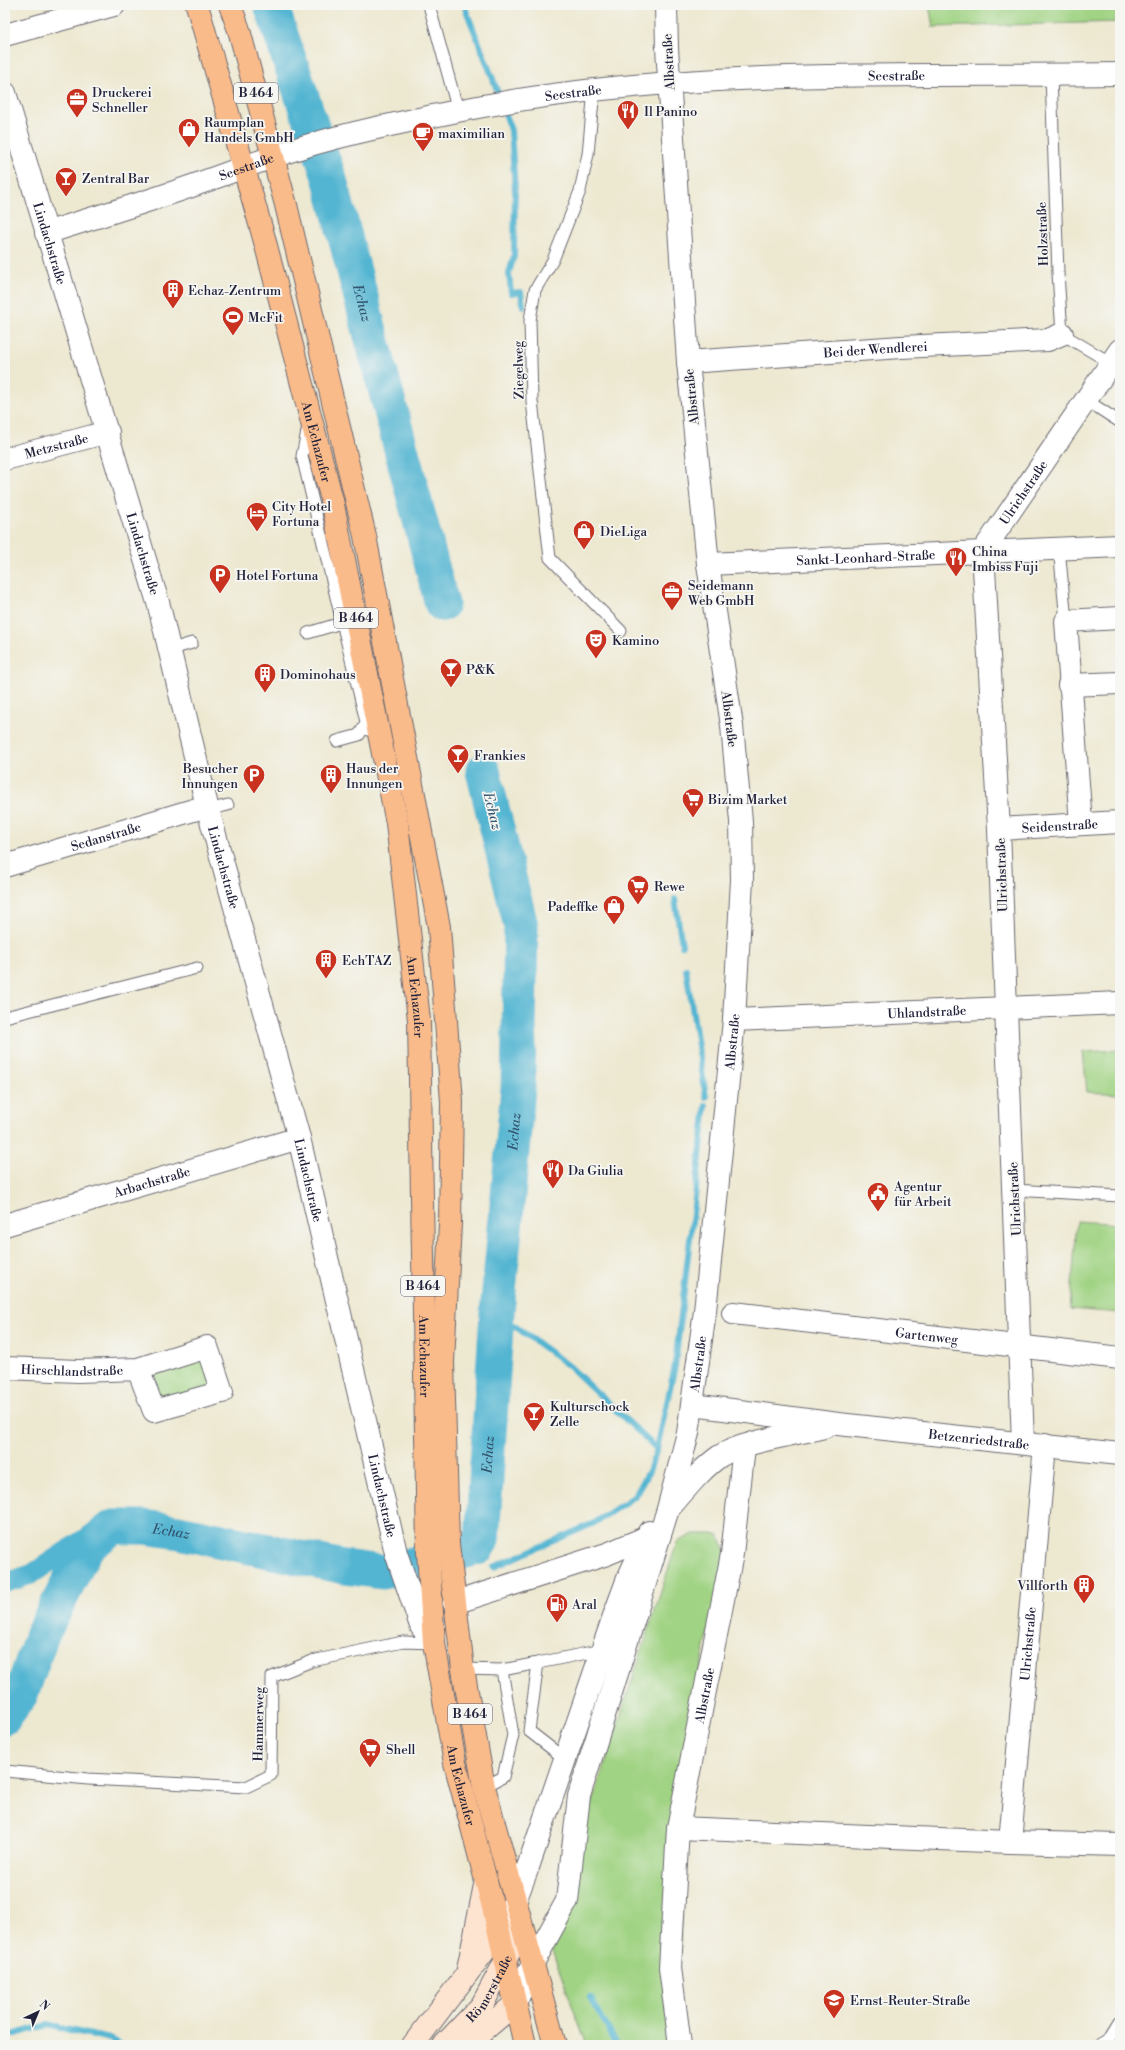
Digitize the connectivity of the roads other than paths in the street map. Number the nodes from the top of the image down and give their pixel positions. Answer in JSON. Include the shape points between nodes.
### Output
{"nodes":[{"id":1,"x":114,"y":5,"type":"edge"},
{"id":2,"x":197,"y":5,"type":"edge"},
{"id":3,"x":230,"y":5,"type":"edge"},
{"id":4,"x":429,"y":5,"type":"edge"},
{"id":5,"x":666,"y":5,"type":"edge"},
{"id":6,"x":5,"y":35,"type":"edge"},
{"id":7,"x":1120,"y":74,"type":"edge"},
{"id":8,"x":1051,"y":75,"type":"junction"},
{"id":9,"x":669,"y":82,"type":"junction"},
{"id":10,"x":594,"y":90,"type":"junction"},
{"id":11,"x":5,"y":93,"type":"edge"},
{"id":12,"x":458,"y":111,"type":"junction"},
{"id":13,"x":273,"y":157,"type":"junction"},
{"id":14,"x":244,"y":167,"type":"junction"},
{"id":15,"x":46,"y":233,"type":"junction"},
{"id":16,"x":1062,"y":334,"type":"junction"},
{"id":17,"x":1116,"y":357,"type":"edge"},
{"id":18,"x":688,"y":362,"type":"junction"},
{"id":19,"x":1086,"y":400,"type":"junction"},
{"id":20,"x":310,"y":413,"type":"junction"},
{"id":21,"x":1120,"y":422,"type":"edge"},
{"id":22,"x":108,"y":432,"type":"junction"},
{"id":23,"x":5,"y":459,"type":"edge"},
{"id":24,"x":1120,"y":546,"type":"edge"},
{"id":25,"x":1059,"y":548,"type":"junction"},
{"id":26,"x":983,"y":551,"type":"junction"},
{"id":27,"x":708,"y":564,"type":"junction"},
{"id":28,"x":1120,"y":618,"type":"edge"},
{"id":29,"x":1066,"y":621,"type":"junction"},
{"id":30,"x":341,"y":623,"type":"junction"},
{"id":31,"x":621,"y":631,"type":"dead end"},
{"id":32,"x":308,"y":633,"type":"dead end"},
{"id":33,"x":192,"y":643,"type":"dead end"},
{"id":34,"x":170,"y":650,"type":"junction"},
{"id":35,"x":1120,"y":683,"type":"edge"},
{"id":36,"x":1069,"y":685,"type":"junction"},
{"id":37,"x":366,"y":723,"type":"junction"},
{"id":38,"x":337,"y":741,"type":"dead end"},
{"id":39,"x":214,"y":807,"type":"junction"},
{"id":40,"x":1120,"y":822,"type":"edge"},
{"id":41,"x":397,"y":823,"type":"junction"},
{"id":42,"x":1081,"y":824,"type":"junction"},
{"id":43,"x":999,"y":829,"type":"junction"},
{"id":44,"x":5,"y":866,"type":"edge"},
{"id":45,"x":197,"y":968,"type":"dead end"},
{"id":46,"x":1120,"y":1003,"type":"edge"},
{"id":47,"x":1005,"y":1009,"type":"junction"},
{"id":48,"x":5,"y":1017,"type":"edge"},
{"id":49,"x":734,"y":1020,"type":"junction"},
{"id":50,"x":299,"y":1138,"type":"junction"},
{"id":51,"x":1013,"y":1190,"type":"junction"},
{"id":52,"x":1120,"y":1196,"type":"edge"},
{"id":53,"x":5,"y":1225,"type":"edge"},
{"id":54,"x":732,"y":1313,"type":"dead end"},
{"id":55,"x":1020,"y":1347,"type":"junction"},
{"id":56,"x":1120,"y":1358,"type":"edge"},
{"id":57,"x":5,"y":1368,"type":"edge"},
{"id":58,"x":138,"y":1369,"type":"dead end"},
{"id":59,"x":693,"y":1405,"type":"junction"},
{"id":60,"x":838,"y":1424,"type":"junction"},
{"id":61,"x":688,"y":1433,"type":"junction"},
{"id":62,"x":1023,"y":1442,"type":"junction"},
{"id":63,"x":1045,"y":1445,"type":"junction"},
{"id":64,"x":744,"y":1447,"type":"junction"},
{"id":65,"x":1120,"y":1454,"type":"edge"},
{"id":66,"x":668,"y":1510,"type":"junction"},
{"id":67,"x":647,"y":1537,"type":"junction"},
{"id":68,"x":607,"y":1554,"type":"junction"},
{"id":69,"x":627,"y":1580,"type":"junction"},
{"id":70,"x":420,"y":1595,"type":"junction"},
{"id":71,"x":454,"y":1603,"type":"junction"},
{"id":72,"x":434,"y":1643,"type":"junction"},
{"id":73,"x":602,"y":1650,"type":"junction"},
{"id":74,"x":538,"y":1663,"type":"junction"},
{"id":75,"x":463,"y":1669,"type":"junction"},
{"id":76,"x":502,"y":1670,"type":"junction"},
{"id":77,"x":565,"y":1759,"type":"junction"},
{"id":78,"x":5,"y":1771,"type":"edge"},
{"id":79,"x":484,"y":1787,"type":"junction"},
{"id":80,"x":678,"y":1828,"type":"junction"},
{"id":81,"x":1010,"y":1842,"type":"junction"},
{"id":82,"x":1120,"y":1845,"type":"edge"},
{"id":83,"x":486,"y":1880,"type":"junction"},
{"id":84,"x":514,"y":1901,"type":"junction"},
{"id":85,"x":521,"y":1924,"type":"junction"},
{"id":86,"x":498,"y":1933,"type":"junction"},
{"id":87,"x":505,"y":1962,"type":"junction"},
{"id":88,"x":533,"y":1963,"type":"junction"},
{"id":89,"x":466,"y":1975,"type":"junction"},
{"id":90,"x":515,"y":2004,"type":"junction"},
{"id":91,"x":1120,"y":2021,"type":"edge"},
{"id":92,"x":413,"y":2045,"type":"edge"},
{"id":93,"x":444,"y":2045,"type":"edge"},
{"id":94,"x":466,"y":2045,"type":"edge"},
{"id":95,"x":525,"y":2045,"type":"edge"},
{"id":96,"x":555,"y":2045,"type":"edge"},
{"id":97,"x":680,"y":2045,"type":"edge"},
{"id":98,"x":1099,"y":2045,"type":"edge"}],
"edges":[{"from":1,"to":6,"type":"street"},
{"from":2,"to":14,"type":"main road","name":"Am Echazufer","number":"B 464"},
{"from":3,"to":13,"type":"main road","name":"Am Echazufer","number":"B 464"},
{"from":4,"to":12,"type":"lane"},
{"from":5,"to":9,"type":"street","name":"Albstraße"},
{"from":7,"to":8,"type":"street","name":"Seestraße"},
{"from":8,"to":9,"type":"street","name":"Seestraße","via":[[936,74]]},
{"from":8,"to":16,"type":"lane","name":"Holzstraße","via":[[1057,266]]},
{"from":9,"to":10,"type":"street","name":"Seestraße"},
{"from":9,"to":18,"type":"street","name":"Albstraße"},
{"from":10,"to":12,"type":"street","name":"Seestraße"},
{"from":10,"to":31,"type":"lane","name":"Ziegelweg","via":[[588,154],[580,191],[553,260],[536,290],[530,320],[532,401],[550,558]]},
{"from":11,"to":15,"type":"street","name":"Lindachstraße"},
{"from":12,"to":13,"type":"street","name":"Seestraße","via":[[339,137]]},
{"from":13,"to":14,"type":"street","name":"Seestraße"},
{"from":13,"to":71,"type":"main road","name":"Am Echazufer","number":"B 464","via":[[365,536],[439,927],[452,1102],[450,1224],[443,1362],[448,1544]]},
{"from":14,"to":15,"type":"street","name":"Seestraße","via":[[206,182]]},
{"from":14,"to":20,"type":"main road","name":"Am Echazufer","number":"B 464"},
{"from":15,"to":22,"type":"street","name":"Lindachstraße"},
{"from":16,"to":17,"type":"lane"},
{"from":16,"to":18,"type":"street","name":"Bei der Wendlerei","via":[[1048,340]]},
{"from":17,"to":19,"type":"street","name":"Ulrichstraße"},
{"from":18,"to":27,"type":"street","name":"Albstraße"},
{"from":19,"to":21,"type":"lane"},
{"from":19,"to":26,"type":"street","name":"Ulrichstraße"},
{"from":20,"to":30,"type":"lane","via":[[302,456]]},
{"from":20,"to":41,"type":"main road","name":"Am Echazufer","number":"B 464","via":[[332,500]]},
{"from":22,"to":23,"type":"street","name":"Metzstraße"},
{"from":22,"to":34,"type":"street","name":"Lindachstraße"},
{"from":24,"to":25,"type":"street","name":"Sankt-Leonhard-Straße"},
{"from":25,"to":26,"type":"street","name":"Sankt-Leonhard-Straße"},
{"from":25,"to":29,"type":"lane"},
{"from":26,"to":27,"type":"street","name":"Sankt-Leonhard-Straße"},
{"from":26,"to":43,"type":"street","name":"Ulrichstraße"},
{"from":27,"to":49,"type":"street","name":"Albstraße","via":[[732,726],[741,821],[742,880]]},
{"from":28,"to":29,"type":"street"},
{"from":29,"to":36,"type":"street"},
{"from":30,"to":32,"type":"lane"},
{"from":30,"to":37,"type":"lane"},
{"from":33,"to":34,"type":"lane"},
{"from":34,"to":39,"type":"street","name":"Lindachstraße"},
{"from":35,"to":36,"type":"street"},
{"from":36,"to":42,"type":"street"},
{"from":37,"to":38,"type":"lane","via":[[359,735]]},
{"from":37,"to":41,"type":"lane"},
{"from":39,"to":44,"type":"street","name":"Sedanstraße"},
{"from":39,"to":50,"type":"street","name":"Lindachstraße"},
{"from":40,"to":42,"type":"street","name":"Seidenstraße"},
{"from":41,"to":70,"type":"main road","name":"Am Echazufer","number":"B 464","via":[[419,1020],[428,1552]]},
{"from":42,"to":43,"type":"street","name":"Seidenstraße"},
{"from":43,"to":47,"type":"street","name":"Ulrichstraße"},
{"from":45,"to":48,"type":"lane"},
{"from":46,"to":47,"type":"street","name":"Uhlandstraße"},
{"from":47,"to":49,"type":"street","name":"Uhlandstraße"},
{"from":47,"to":51,"type":"street","name":"Ulrichstraße"},
{"from":49,"to":59,"type":"street","name":"Albstraße"},
{"from":50,"to":53,"type":"street","name":"Arbachstraße"},
{"from":50,"to":70,"type":"street","name":"Lindachstraße","via":[[396,1553]]},
{"from":51,"to":52,"type":"lane"},
{"from":51,"to":55,"type":"street","name":"Ulrichstraße"},
{"from":54,"to":55,"type":"street","name":"Gartenweg"},
{"from":55,"to":56,"type":"street","name":"Gartenweg"},
{"from":55,"to":62,"type":"street","name":"Ulrichstraße"},
{"from":57,"to":58,"type":"street","name":"Hirschlandstraße","via":[[78,1371]]},
{"from":59,"to":60,"type":"street","name":"Betzenriedstraße"},
{"from":59,"to":61,"type":"street","name":"Albstraße"},
{"from":60,"to":62,"type":"street","name":"Betzenriedstraße"},
{"from":60,"to":64,"type":"street","name":"Betzenriedstraße"},
{"from":61,"to":66,"type":"street","name":"Albstraße"},
{"from":61,"to":67,"type":"street","name":"Albstraße"},
{"from":62,"to":63,"type":"street","name":"Betzenriedstraße"},
{"from":63,"to":65,"type":"street","name":"Betzenriedstraße"},
{"from":63,"to":81,"type":"street","name":"Ulrichstraße"},
{"from":64,"to":66,"type":"street","name":"Albstraße","via":[[720,1456]]},
{"from":64,"to":80,"type":"street","name":"Albstraße","via":[[732,1554]]},
{"from":66,"to":88,"type":"street","name":"Albstraße","via":[[580,1796],[567,1901]]},
{"from":67,"to":68,"type":"street"},
{"from":67,"to":69,"type":"street","name":"Albstraße"},
{"from":68,"to":69,"type":"street"},
{"from":68,"to":71,"type":"street"},
{"from":69,"to":73,"type":"street","name":"Albstraße"},
{"from":70,"to":72,"type":"main road","name":"Am Echazufer","number":"B 464"},
{"from":71,"to":75,"type":"main road","name":"Am Echazufer","number":"B 464"},
{"from":72,"to":78,"type":"lane","name":"Hammerweg","via":[[403,1642],[312,1661],[272,1677],[271,1775],[246,1787],[88,1779]]},
{"from":72,"to":83,"type":"main road","name":"Am Echazufer","number":"B 464","via":[[455,1763]]},
{"from":73,"to":74,"type":"lane"},
{"from":73,"to":77,"type":"street","name":"Albstraße"},
{"from":74,"to":76,"type":"lane"},
{"from":74,"to":77,"type":"lane","via":[[529,1731]]},
{"from":75,"to":76,"type":"lane"},
{"from":75,"to":79,"type":"main road","name":"Am Echazufer","number":"B 464"},
{"from":76,"to":79,"type":"lane","via":[[513,1735],[503,1777]]},
{"from":77,"to":84,"type":"street","name":"Albstraße"},
{"from":79,"to":84,"type":"main road","name":"Am Echazufer","number":"B 464"},
{"from":80,"to":81,"type":"street"},
{"from":80,"to":97,"type":"street","name":"Albstraße","via":[[670,1968]]},
{"from":81,"to":82,"type":"street"},
{"from":83,"to":86,"type":"main road","name":"Am Echazufer","number":"B 464"},
{"from":83,"to":89,"type":"main road"},
{"from":84,"to":85,"type":"main road","name":"Am Echazufer","number":"B 464"},
{"from":84,"to":86,"type":"street","name":"Albstraße"},
{"from":85,"to":87,"type":"main road","name":"Römerstraße"},
{"from":85,"to":88,"type":"main road","name":"Am Echazufer","number":"B 464"},
{"from":86,"to":87,"type":"main road","name":"Am Echazufer","number":"B 464"},
{"from":86,"to":89,"type":"main road"},
{"from":87,"to":90,"type":"main road","name":"Am Echazufer","number":"B 464"},
{"from":87,"to":93,"type":"main road","name":"Römerstraße","via":[[482,2005]]},
{"from":88,"to":90,"type":"street","name":"Albstraße"},
{"from":88,"to":96,"type":"main road","number":"B 464"},
{"from":89,"to":92,"type":"main road"},
{"from":90,"to":94,"type":"main road","name":"Römerstraße"},
{"from":90,"to":95,"type":"main road","number":"B 464"},
{"from":91,"to":98,"type":"lane","via":[[1109,2039]]}]}
